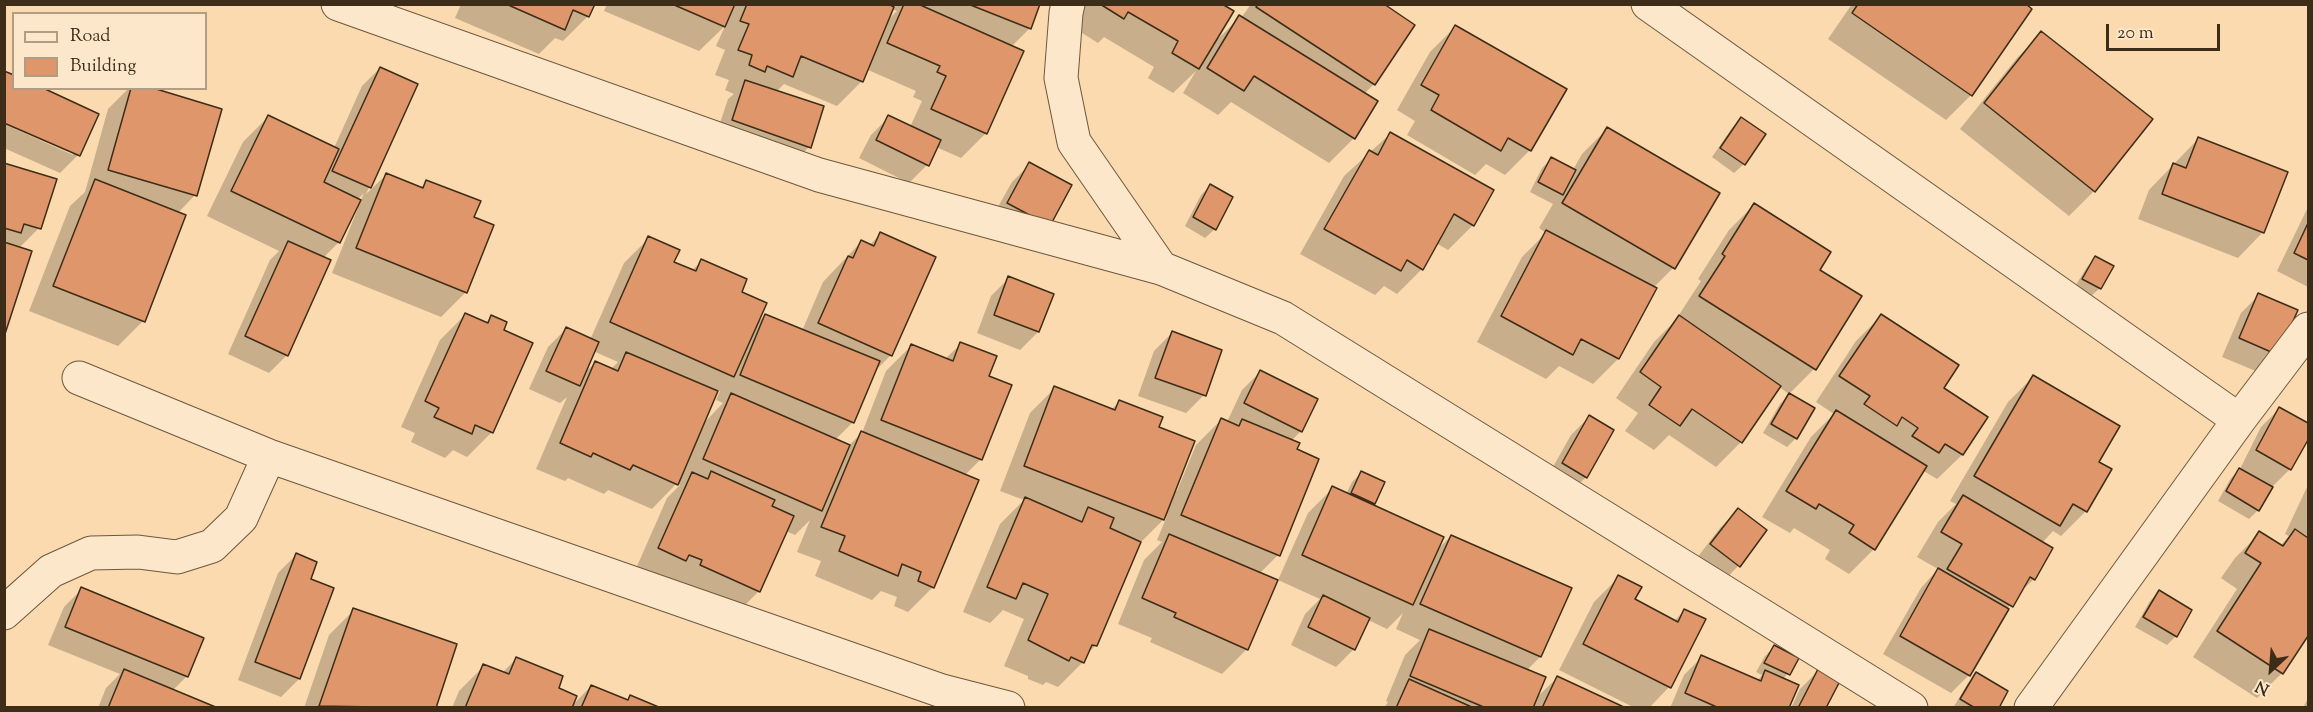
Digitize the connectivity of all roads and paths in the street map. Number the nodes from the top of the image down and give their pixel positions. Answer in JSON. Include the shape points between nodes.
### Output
{"nodes":[{"id":1,"x":338,"y":4,"type":"edge"},
{"id":2,"x":1068,"y":4,"type":"edge"},
{"id":3,"x":1648,"y":4,"type":"edge"},
{"id":4,"x":1161,"y":268,"type":"junction"},
{"id":5,"x":2308,"y":330,"type":"edge"},
{"id":6,"x":79,"y":378,"type":"dead end"},
{"id":7,"x":2239,"y":420,"type":"junction"},
{"id":8,"x":269,"y":456,"type":"junction"},
{"id":9,"x":4,"y":613,"type":"edge"},
{"id":10,"x":938,"y":699,"type":"edge"},
{"id":11,"x":1008,"y":708,"type":"edge"},
{"id":12,"x":1911,"y":708,"type":"edge"},
{"id":13,"x":2031,"y":708,"type":"edge"}],
"edges":[{"from":1,"to":4,"type":"street","via":[[819,175]]},
{"from":2,"to":4,"type":"street","via":[[1061,78],[1074,142]]},
{"from":3,"to":7,"type":"street"},
{"from":4,"to":12,"type":"street","via":[[1283,318]]},
{"from":5,"to":7,"type":"street"},
{"from":6,"to":8,"type":"street"},
{"from":7,"to":13,"type":"street"},
{"from":8,"to":9,"type":"street","via":[[241,518],[212,546],[177,557],[138,552],[91,553],[51,571]]},
{"from":8,"to":10,"type":"street"},
{"from":10,"to":11,"type":"street"}]}
